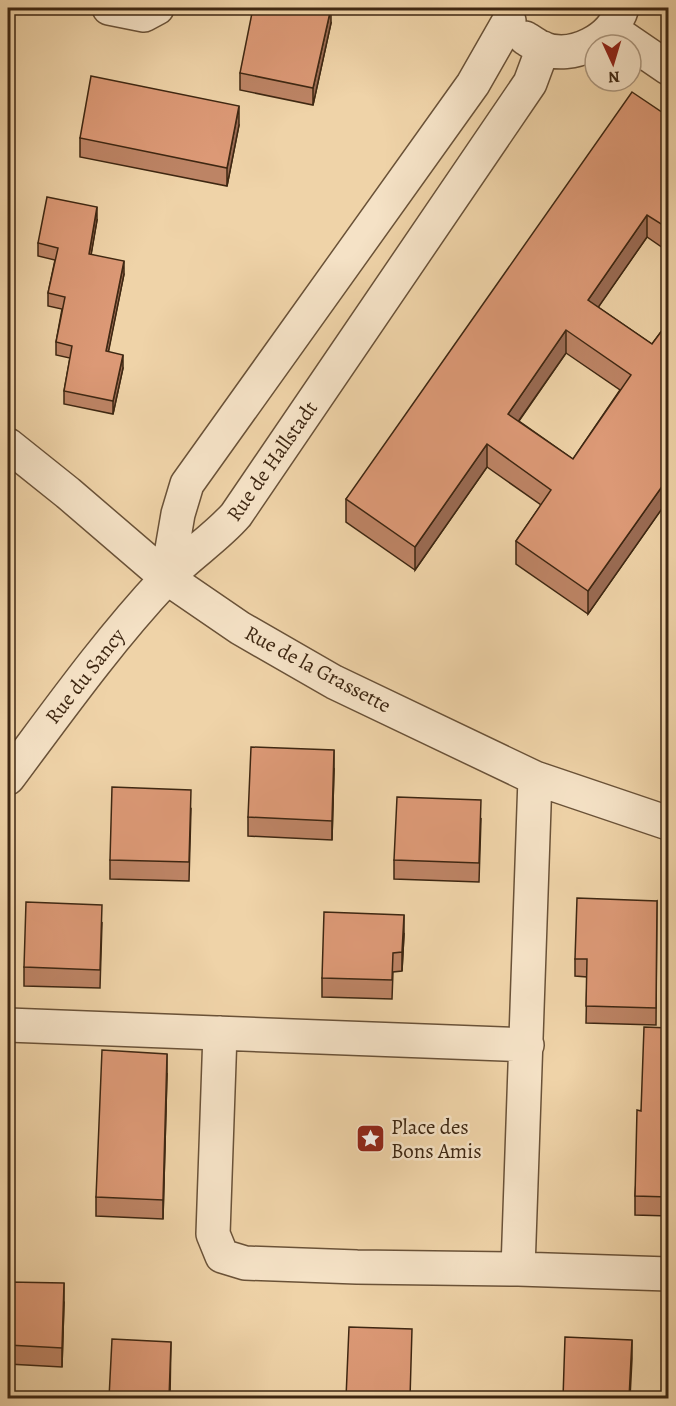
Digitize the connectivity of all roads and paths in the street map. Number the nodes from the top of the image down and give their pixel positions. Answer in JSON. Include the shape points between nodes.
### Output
{"nodes":[{"id":1,"x":109,"y":8,"type":"edge"},
{"id":2,"x":157,"y":8,"type":"edge"},
{"id":3,"x":506,"y":14,"type":"edge"},
{"id":4,"x":617,"y":18,"type":"edge"},
{"id":5,"x":543,"y":48,"type":"junction"},
{"id":6,"x":669,"y":68,"type":"edge"},
{"id":7,"x":8,"y":445,"type":"edge"},
{"id":8,"x":167,"y":578,"type":"junction"},
{"id":9,"x":8,"y":778,"type":"edge"},
{"id":10,"x":535,"y":778,"type":"junction"},
{"id":11,"x":669,"y":823,"type":"edge"},
{"id":12,"x":8,"y":1025,"type":"edge"},
{"id":13,"x":220,"y":1033,"type":"junction"},
{"id":14,"x":527,"y":1045,"type":"junction"},
{"id":15,"x":518,"y":1269,"type":"junction"},
{"id":16,"x":669,"y":1274,"type":"edge"}],
"edges":[{"from":1,"to":2,"type":"street","via":[[144,15]]},
{"from":3,"to":5,"type":"street","via":[[524,38]]},
{"from":3,"to":8,"type":"street","via":[[473,84],[187,484]]},
{"from":4,"to":5,"type":"street","via":[[597,41],[580,49]]},
{"from":4,"to":6,"type":"street"},
{"from":5,"to":8,"type":"street","name":"Rue de Hallstadt","via":[[530,83],[236,515]]},
{"from":7,"to":8,"type":"street","name":"Rue de la Grassette"},
{"from":8,"to":9,"type":"street","name":"Rue du Sancy","via":[[115,636]]},
{"from":8,"to":10,"type":"street","name":"Rue de la Grassette","via":[[240,628],[334,682]]},
{"from":10,"to":11,"type":"street","name":"Rue de la Grassette"},
{"from":10,"to":14,"type":"street"},
{"from":12,"to":13,"type":"street"},
{"from":13,"to":14,"type":"street"},
{"from":13,"to":15,"type":"street","via":[[213,1234],[222,1256],[245,1263]]},
{"from":14,"to":15,"type":"street"},
{"from":15,"to":16,"type":"street"}]}
